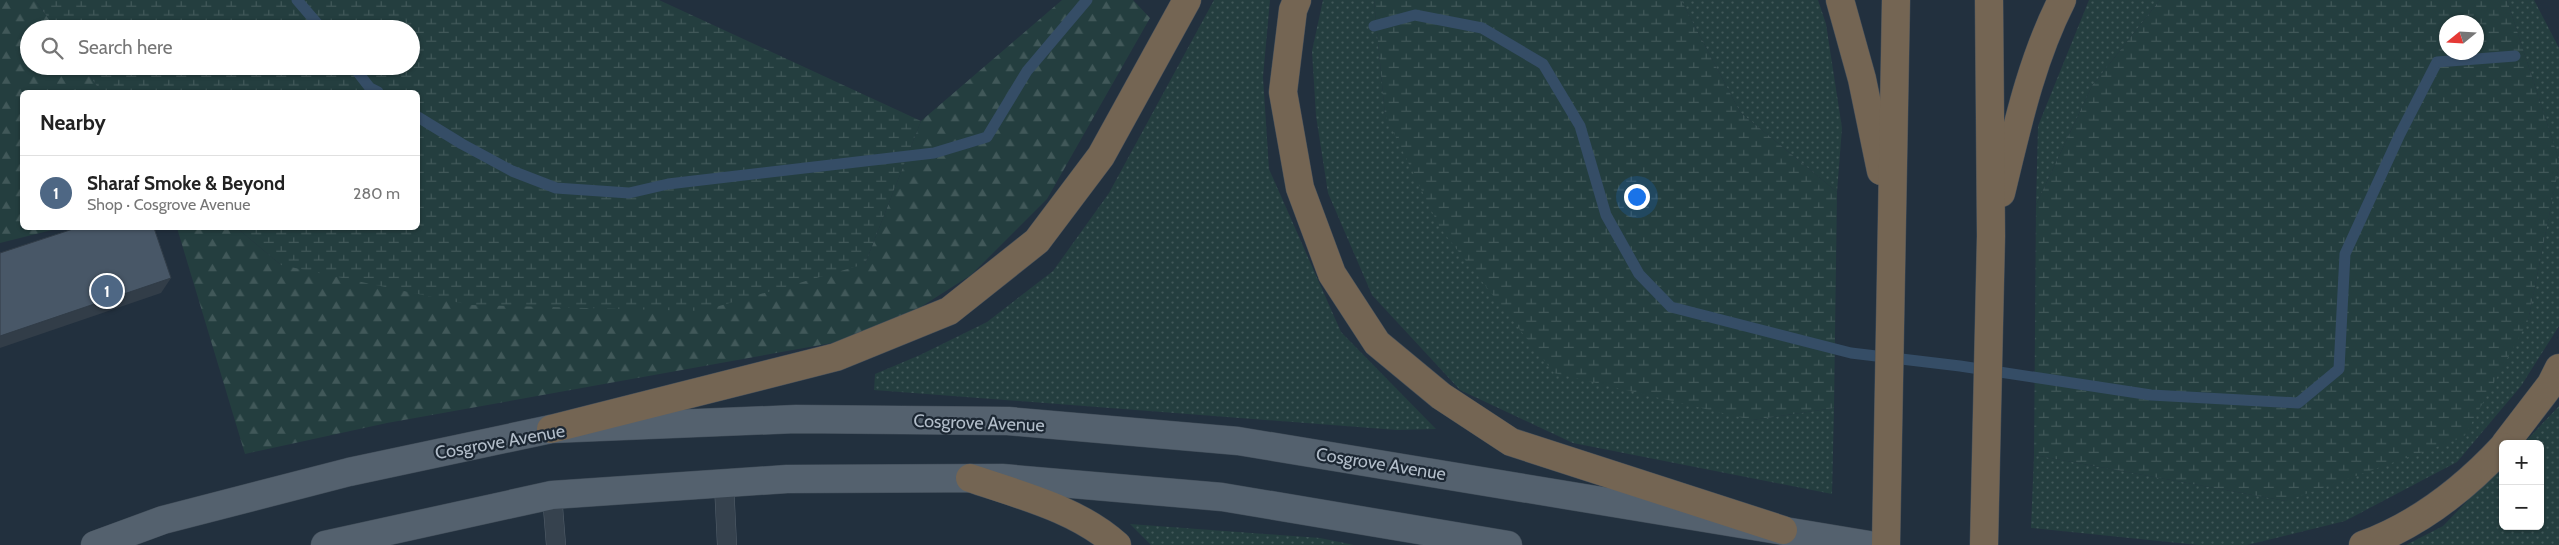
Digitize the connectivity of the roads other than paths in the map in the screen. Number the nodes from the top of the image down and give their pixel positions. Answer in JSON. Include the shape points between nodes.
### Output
{"nodes":[{"id":1,"x":1187,"y":0,"type":"edge"},
{"id":2,"x":1297,"y":0,"type":"edge"},
{"id":3,"x":1840,"y":0,"type":"edge"},
{"id":4,"x":1896,"y":0,"type":"edge"},
{"id":5,"x":1989,"y":0,"type":"edge"},
{"id":6,"x":2062,"y":0,"type":"edge"},
{"id":7,"x":1892,"y":219,"type":"junction"},
{"id":8,"x":1991,"y":236,"type":"junction"},
{"id":9,"x":2559,"y":368,"type":"edge"},
{"id":10,"x":551,"y":429,"type":"junction"},
{"id":11,"x":2508,"y":440,"type":"edge"},
{"id":12,"x":2499,"y":450,"type":"edge"},
{"id":13,"x":970,"y":478,"type":"junction"},
{"id":14,"x":724,"y":484,"type":"junction"},
{"id":15,"x":552,"y":495,"type":"junction"},
{"id":16,"x":1783,"y":530,"type":"junction"},
{"id":17,"x":94,"y":545,"type":"edge"},
{"id":18,"x":326,"y":545,"type":"edge"},
{"id":19,"x":556,"y":545,"type":"edge"},
{"id":20,"x":727,"y":545,"type":"edge"},
{"id":21,"x":1117,"y":545,"type":"edge"},
{"id":22,"x":1508,"y":545,"type":"edge"},
{"id":23,"x":1869,"y":545,"type":"edge"},
{"id":24,"x":1886,"y":545,"type":"edge"},
{"id":25,"x":1984,"y":545,"type":"edge"},
{"id":26,"x":2363,"y":545,"type":"edge"}],
"edges":[{"from":1,"to":10,"type":"highway","via":[[1101,156],[1037,241],[949,311],[836,358]]},
{"from":2,"to":16,"type":"highway","via":[[1282,92],[1300,188],[1332,274],[1377,343],[1441,396],[1511,442]]},
{"from":3,"to":7,"type":"highway","via":[[1862,79]]},
{"from":4,"to":7,"type":"highway"},
{"from":5,"to":8,"type":"highway"},
{"from":6,"to":8,"type":"highway","via":[[2035,62],[2022,104]]},
{"from":7,"to":24,"type":"highway"},
{"from":8,"to":25,"type":"highway"},
{"from":9,"to":11,"type":"highway","via":[[2551,384]]},
{"from":10,"to":16,"type":"main road","name":"Cosgrove Avenue","via":[[796,419],[1018,422],[1238,441]]},
{"from":10,"to":17,"type":"main road","name":"Cosgrove Avenue","via":[[349,472],[163,520]]},
{"from":12,"to":26,"type":"highway","via":[[2452,495],[2416,521]]},
{"from":13,"to":14,"type":"main road","via":[[787,479]]},
{"from":13,"to":21,"type":"highway","via":[[1057,508]]},
{"from":13,"to":22,"type":"main road","via":[[1222,497]]},
{"from":14,"to":15,"type":"main road"},
{"from":14,"to":20,"type":"lane"},
{"from":15,"to":18,"type":"main road"},
{"from":15,"to":19,"type":"lane"},
{"from":16,"to":23,"type":"main road","name":"Cosgrove Avenue"}]}
